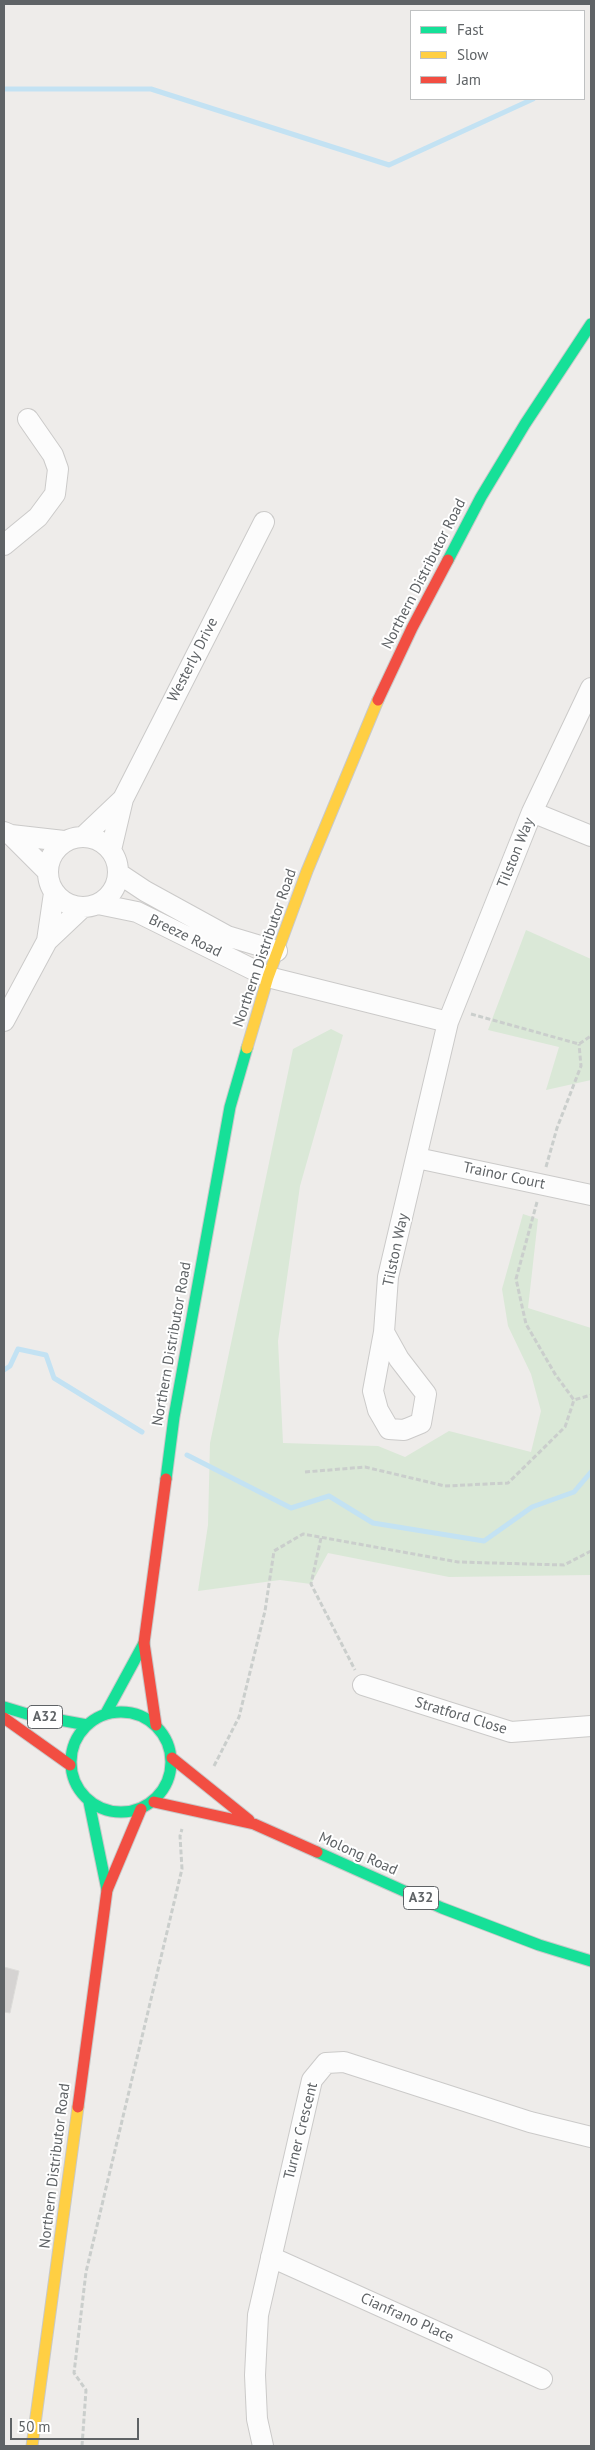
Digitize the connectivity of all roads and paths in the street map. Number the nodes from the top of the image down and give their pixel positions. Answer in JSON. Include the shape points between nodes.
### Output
{"nodes":[{"id":1,"x":591,"y":324,"type":"edge"},
{"id":2,"x":28,"y":419,"type":"dead end"},
{"id":3,"x":264,"y":522,"type":"dead end"},
{"id":4,"x":4,"y":545,"type":"edge"},
{"id":5,"x":591,"y":688,"type":"edge"},
{"id":6,"x":123,"y":798,"type":"junction"},
{"id":7,"x":532,"y":812,"type":"junction"},
{"id":8,"x":7,"y":834,"type":"edge"},
{"id":9,"x":84,"y":836,"type":"junction"},
{"id":10,"x":591,"y":836,"type":"edge"},
{"id":11,"x":64,"y":841,"type":"junction"},
{"id":12,"x":111,"y":850,"type":"junction"},
{"id":13,"x":47,"y":871,"type":"junction"},
{"id":14,"x":118,"y":873,"type":"junction"},
{"id":15,"x":54,"y":893,"type":"junction"},
{"id":16,"x":90,"y":905,"type":"junction"},
{"id":17,"x":46,"y":941,"type":"junction"},
{"id":18,"x":277,"y":951,"type":"junction"},
{"id":19,"x":268,"y":977,"type":"junction"},
{"id":20,"x":451,"y":1016,"type":"junction"},
{"id":21,"x":4,"y":1021,"type":"edge"},
{"id":22,"x":591,"y":1036,"type":"edge"},
{"id":23,"x":579,"y":1044,"type":"junction"},
{"id":24,"x":416,"y":1158,"type":"junction"},
{"id":25,"x":542,"y":1184,"type":"junction"},
{"id":26,"x":591,"y":1195,"type":"edge"},
{"id":27,"x":384,"y":1332,"type":"dead end"},
{"id":28,"x":591,"y":1395,"type":"edge"},
{"id":29,"x":574,"y":1400,"type":"junction"},
{"id":30,"x":305,"y":1472,"type":"dead end"},
{"id":31,"x":321,"y":1538,"type":"junction"},
{"id":32,"x":591,"y":1551,"type":"edge"},
{"id":33,"x":144,"y":1643,"type":"junction"},
{"id":34,"x":363,"y":1685,"type":"joint"},
{"id":35,"x":4,"y":1707,"type":"edge"},
{"id":36,"x":106,"y":1713,"type":"junction"},
{"id":37,"x":4,"y":1718,"type":"edge"},
{"id":38,"x":87,"y":1725,"type":"junction"},
{"id":39,"x":156,"y":1725,"type":"junction"},
{"id":40,"x":591,"y":1726,"type":"edge"},
{"id":41,"x":172,"y":1758,"type":"junction"},
{"id":42,"x":70,"y":1765,"type":"junction"},
{"id":43,"x":204,"y":1784,"type":"junction"},
{"id":44,"x":89,"y":1802,"type":"junction"},
{"id":45,"x":154,"y":1802,"type":"junction"},
{"id":46,"x":141,"y":1809,"type":"junction"},
{"id":47,"x":187,"y":1810,"type":"junction"},
{"id":48,"x":254,"y":1824,"type":"junction"},
{"id":49,"x":107,"y":1890,"type":"junction"},
{"id":50,"x":591,"y":1961,"type":"edge"},
{"id":51,"x":591,"y":2137,"type":"edge"},
{"id":52,"x":271,"y":2257,"type":"junction"},
{"id":53,"x":542,"y":2379,"type":"dead end"},
{"id":54,"x":32,"y":2446,"type":"edge"},
{"id":55,"x":82,"y":2446,"type":"edge"},
{"id":56,"x":263,"y":2446,"type":"edge"}],
"edges":[{"from":1,"to":18,"type":"main road","name":"Northern Distributor Road","via":[[481,497],[412,628],[354,753]]},
{"from":2,"to":4,"type":"street","via":[[53,455],[58,469],[55,494],[38,517]]},
{"from":3,"to":6,"type":"street","name":"Westerly Drive"},
{"from":5,"to":7,"type":"street","name":"Tilston Way"},
{"from":6,"to":9,"type":"street","name":"Westerly Drive"},
{"from":6,"to":12,"type":"street","name":"Westerly Drive"},
{"from":7,"to":10,"type":"street"},
{"from":7,"to":20,"type":"street","name":"Tilston Way"},
{"from":8,"to":11,"type":"street"},
{"from":8,"to":13,"type":"street"},
{"from":9,"to":11,"type":"street"},
{"from":9,"to":12,"type":"street","via":[[99,840]]},
{"from":11,"to":13,"type":"street","via":[[52,854]]},
{"from":12,"to":14,"type":"street"},
{"from":13,"to":15,"type":"street"},
{"from":14,"to":16,"type":"street","via":[[112,891]]},
{"from":14,"to":18,"type":"street","name":"Breeze Road","via":[[227,936]]},
{"from":15,"to":16,"type":"street","via":[[62,901]]},
{"from":15,"to":17,"type":"street"},
{"from":16,"to":17,"type":"street"},
{"from":16,"to":19,"type":"street","name":"Breeze Road","via":[[137,912]]},
{"from":17,"to":21,"type":"street"},
{"from":18,"to":19,"type":"main road","name":"Northern Distributor Road"},
{"from":19,"to":20,"type":"street"},
{"from":19,"to":33,"type":"main road","name":"Northern Distributor Road","via":[[230,1107],[222,1149],[174,1417]]},
{"from":20,"to":23,"type":"path"},
{"from":20,"to":24,"type":"street","name":"Tilston Way"},
{"from":22,"to":23,"type":"path"},
{"from":23,"to":25,"type":"path","via":[[581,1066],[557,1128]]},
{"from":24,"to":25,"type":"street","name":"Trainor Court"},
{"from":24,"to":27,"type":"street","name":"Tilston Way","via":[[388,1277]]},
{"from":25,"to":26,"type":"street","name":"Trainor Court"},
{"from":25,"to":29,"type":"path","via":[[516,1280],[526,1324]]},
{"from":28,"to":29,"type":"path"},
{"from":29,"to":30,"type":"path","via":[[565,1427],[508,1483],[445,1486],[365,1467]]},
{"from":31,"to":32,"type":"path","via":[[458,1562],[564,1565]]},
{"from":31,"to":34,"type":"path","via":[[311,1584]]},
{"from":31,"to":43,"type":"path","via":[[304,1534],[274,1551],[265,1611],[239,1717]]},
{"from":33,"to":36,"type":"main road","name":"Northern Distributor Road"},
{"from":33,"to":39,"type":"main road","name":"Northern Distributor Road"},
{"from":34,"to":40,"type":"street","name":"Stratford Close","via":[[511,1732]]},
{"from":35,"to":38,"type":"main road","number":"A32"},
{"from":36,"to":38,"type":"main road","number":"A32"},
{"from":36,"to":39,"type":"main road","number":"A32","via":[[134,1712]]},
{"from":37,"to":42,"type":"main road","number":"A32"},
{"from":38,"to":42,"type":"main road","number":"A32","via":[[75,1742]]},
{"from":39,"to":41,"type":"main road","number":"A32","via":[[168,1742]]},
{"from":41,"to":43,"type":"main road","name":"Molong Road","number":"A32"},
{"from":41,"to":45,"type":"main road","via":[[169,1780]]},
{"from":42,"to":44,"type":"main road","via":[[77,1787]]},
{"from":43,"to":48,"type":"main road","name":"Molong Road","number":"A32"},
{"from":44,"to":46,"type":"main road","via":[[109,1812]]},
{"from":44,"to":49,"type":"main road","name":"Northern Distributor Road"},
{"from":45,"to":46,"type":"main road"},
{"from":45,"to":47,"type":"main road","name":"Molong Road","number":"A32"},
{"from":46,"to":49,"type":"main road","name":"Northern Distributor Road"},
{"from":47,"to":48,"type":"main road","name":"Molong Road","number":"A32"},
{"from":47,"to":55,"type":"path","via":[[180,1836],[182,1868],[86,2272],[74,2373],[86,2390]]},
{"from":48,"to":50,"type":"main road","name":"Molong Road","number":"A32","via":[[442,1908],[539,1946]]},
{"from":49,"to":54,"type":"main road","name":"Northern Distributor Road"},
{"from":51,"to":52,"type":"street","name":"Turner Crescent","via":[[530,2122],[344,2062],[326,2063],[312,2080]]},
{"from":52,"to":53,"type":"street","name":"Cianfrano Place"},
{"from":52,"to":56,"type":"street","name":"Turner Crescent","via":[[258,2315],[257,2419]]}]}
